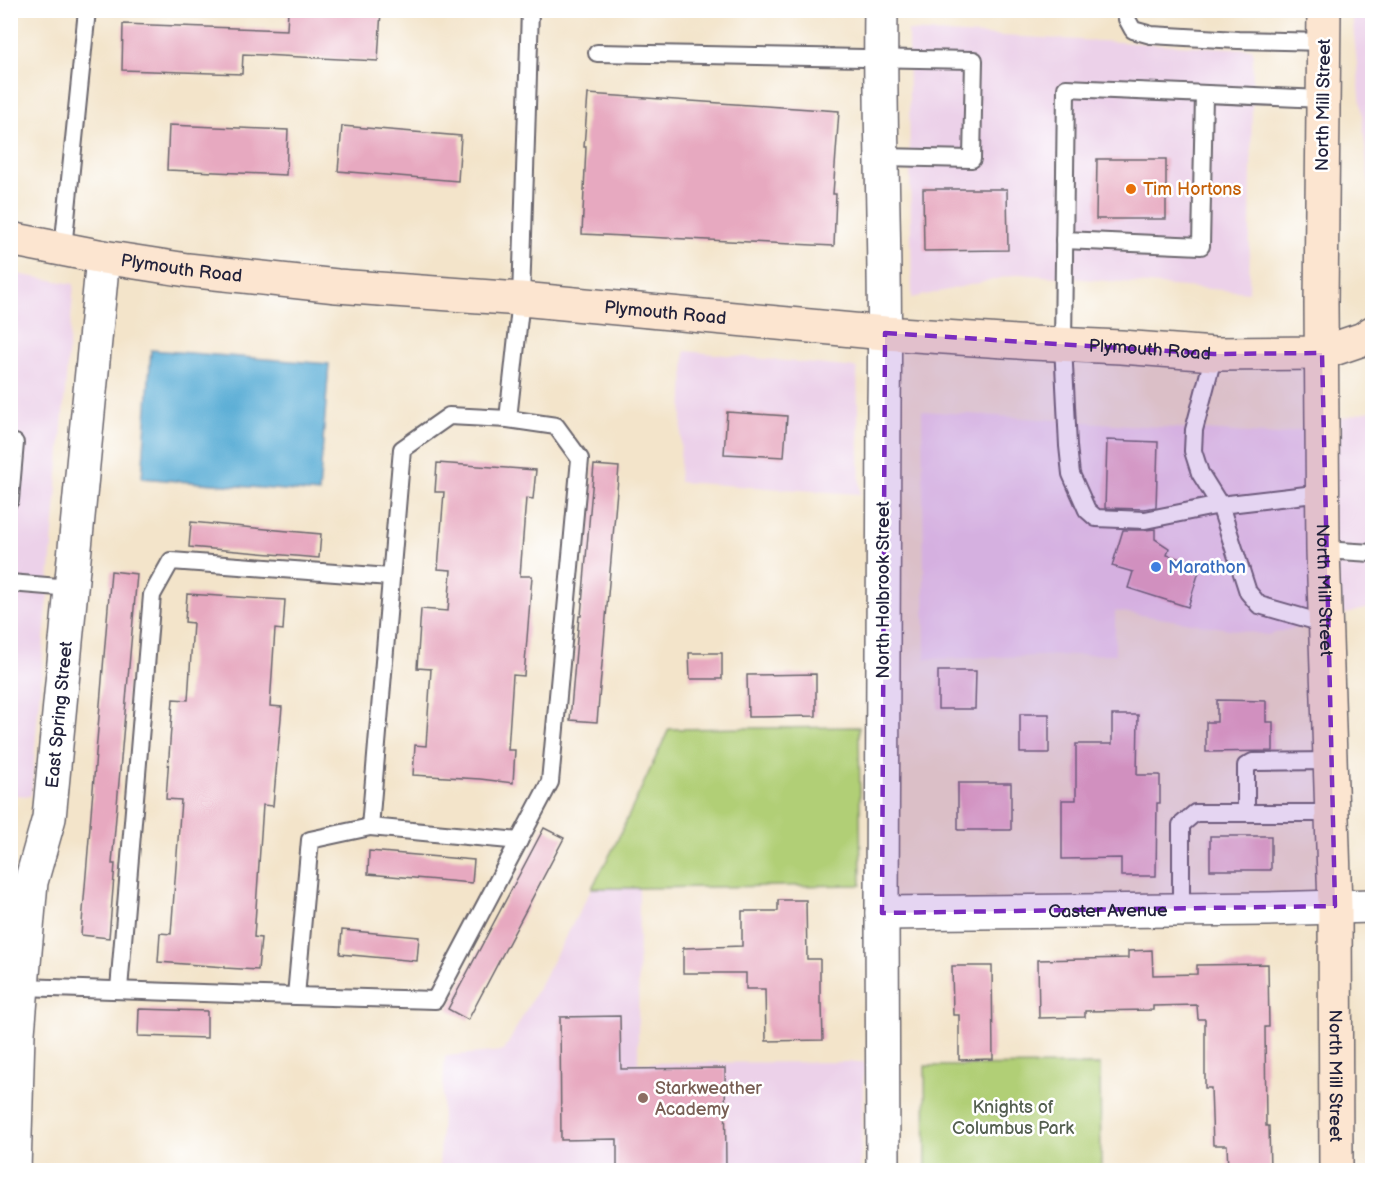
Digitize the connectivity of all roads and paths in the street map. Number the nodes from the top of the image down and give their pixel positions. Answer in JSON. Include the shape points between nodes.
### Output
{"nodes":[{"id":1,"x":87,"y":10,"type":"edge"},
{"id":2,"x":530,"y":10,"type":"edge"},
{"id":3,"x":881,"y":10,"type":"edge"},
{"id":4,"x":1126,"y":10,"type":"edge"},
{"id":5,"x":1324,"y":26,"type":"edge"},
{"id":6,"x":597,"y":53,"type":"dead end"},
{"id":7,"x":880,"y":58,"type":"junction"},
{"id":8,"x":1204,"y":94,"type":"junction"},
{"id":9,"x":1323,"y":99,"type":"junction"},
{"id":10,"x":882,"y":157,"type":"junction"},
{"id":11,"x":10,"y":239,"type":"edge"},
{"id":12,"x":1064,"y":240,"type":"junction"},
{"id":13,"x":63,"y":249,"type":"junction"},
{"id":14,"x":103,"y":257,"type":"junction"},
{"id":15,"x":521,"y":299,"type":"junction"},
{"id":16,"x":885,"y":333,"type":"junction"},
{"id":17,"x":1372,"y":333,"type":"edge"},
{"id":18,"x":1063,"y":345,"type":"junction"},
{"id":19,"x":1322,"y":353,"type":"junction"},
{"id":20,"x":1214,"y":354,"type":"junction"},
{"id":21,"x":508,"y":419,"type":"junction"},
{"id":22,"x":15,"y":443,"type":"dead end"},
{"id":23,"x":1323,"y":493,"type":"junction"},
{"id":24,"x":10,"y":500,"type":"edge"},
{"id":25,"x":1220,"y":505,"type":"junction"},
{"id":26,"x":1323,"y":550,"type":"junction"},
{"id":27,"x":1372,"y":553,"type":"edge"},
{"id":28,"x":390,"y":577,"type":"junction"},
{"id":29,"x":10,"y":584,"type":"edge"},
{"id":30,"x":71,"y":588,"type":"junction"},
{"id":31,"x":1326,"y":624,"type":"junction"},
{"id":32,"x":1330,"y":761,"type":"junction"},
{"id":33,"x":1246,"y":813,"type":"junction"},
{"id":34,"x":1332,"y":813,"type":"junction"},
{"id":35,"x":370,"y":827,"type":"junction"},
{"id":36,"x":519,"y":841,"type":"junction"},
{"id":37,"x":1335,"y":906,"type":"junction"},
{"id":38,"x":1372,"y":906,"type":"edge"},
{"id":39,"x":1181,"y":910,"type":"junction"},
{"id":40,"x":882,"y":912,"type":"junction"},
{"id":41,"x":22,"y":987,"type":"junction"},
{"id":42,"x":119,"y":989,"type":"junction"},
{"id":43,"x":296,"y":996,"type":"junction"},
{"id":44,"x":14,"y":1170,"type":"edge"},
{"id":45,"x":883,"y":1170,"type":"edge"},
{"id":46,"x":1336,"y":1170,"type":"edge"}],
"edges":[{"from":1,"to":13,"type":"lane"},
{"from":2,"to":15,"type":"lane"},
{"from":3,"to":7,"type":"street","name":"North Holbrook Street"},
{"from":4,"to":5,"type":"lane","via":[[1133,30],[1151,35],[1238,40]]},
{"from":5,"to":9,"type":"main road","name":"North Mill Street"},
{"from":6,"to":7,"type":"lane"},
{"from":7,"to":10,"type":"street","name":"North Holbrook Street"},
{"from":7,"to":10,"type":"lane","via":[[974,60],[972,159]]},
{"from":8,"to":9,"type":"lane"},
{"from":8,"to":12,"type":"lane","via":[[1201,246]]},
{"from":8,"to":12,"type":"lane","via":[[1066,88]]},
{"from":9,"to":19,"type":"main road","name":"North Mill Street"},
{"from":10,"to":16,"type":"street","name":"North Holbrook Street"},
{"from":11,"to":13,"type":"main road","name":"Plymouth Road"},
{"from":12,"to":18,"type":"lane"},
{"from":13,"to":14,"type":"main road","name":"Plymouth Road"},
{"from":14,"to":15,"type":"main road","name":"Plymouth Road","via":[[337,286]]},
{"from":14,"to":30,"type":"street","name":"East Spring Street"},
{"from":15,"to":16,"type":"main road","name":"Plymouth Road"},
{"from":15,"to":21,"type":"lane"},
{"from":16,"to":18,"type":"main road","name":"Plymouth Road"},
{"from":16,"to":40,"type":"street","name":"North Holbrook Street"},
{"from":17,"to":19,"type":"main road","name":"Plymouth Road"},
{"from":18,"to":20,"type":"main road","name":"Plymouth Road"},
{"from":18,"to":25,"type":"lane","via":[[1071,474],[1088,510],[1096,518],[1145,520]]},
{"from":19,"to":20,"type":"main road","name":"Plymouth Road"},
{"from":19,"to":23,"type":"main road","name":"North Mill Street"},
{"from":20,"to":25,"type":"lane","via":[[1194,430],[1193,452],[1200,473]]},
{"from":21,"to":28,"type":"lane","via":[[449,416],[402,448]]},
{"from":21,"to":36,"type":"lane","via":[[556,426],[580,459],[550,782]]},
{"from":22,"to":24,"type":"lane"},
{"from":23,"to":25,"type":"lane"},
{"from":23,"to":26,"type":"main road","name":"North Mill Street"},
{"from":25,"to":31,"type":"lane","via":[[1248,592],[1258,605]]},
{"from":26,"to":27,"type":"lane"},
{"from":26,"to":31,"type":"main road","name":"North Mill Street"},
{"from":28,"to":35,"type":"lane"},
{"from":28,"to":42,"type":"lane","via":[[171,561],[152,596]]},
{"from":29,"to":30,"type":"lane"},
{"from":30,"to":41,"type":"street","name":"East Spring Street","via":[[49,818],[30,882]]},
{"from":31,"to":32,"type":"main road","name":"North Mill Street"},
{"from":32,"to":33,"type":"lane","via":[[1253,762],[1246,766]]},
{"from":32,"to":34,"type":"main road","name":"North Mill Street"},
{"from":33,"to":34,"type":"lane"},
{"from":33,"to":39,"type":"lane","via":[[1195,813],[1181,825]]},
{"from":34,"to":37,"type":"main road","name":"North Mill Street"},
{"from":35,"to":36,"type":"lane"},
{"from":35,"to":43,"type":"lane","via":[[310,840]]},
{"from":36,"to":43,"type":"lane","via":[[435,1000]]},
{"from":37,"to":38,"type":"street","name":"Caster Avenue"},
{"from":37,"to":39,"type":"street","name":"Caster Avenue"},
{"from":37,"to":46,"type":"main road","name":"North Mill Street"},
{"from":39,"to":40,"type":"street","name":"Caster Avenue"},
{"from":40,"to":45,"type":"street","name":"North Holbrook Street"},
{"from":41,"to":42,"type":"lane"},
{"from":41,"to":44,"type":"street","name":"East Spring Street"},
{"from":42,"to":43,"type":"lane"}]}
